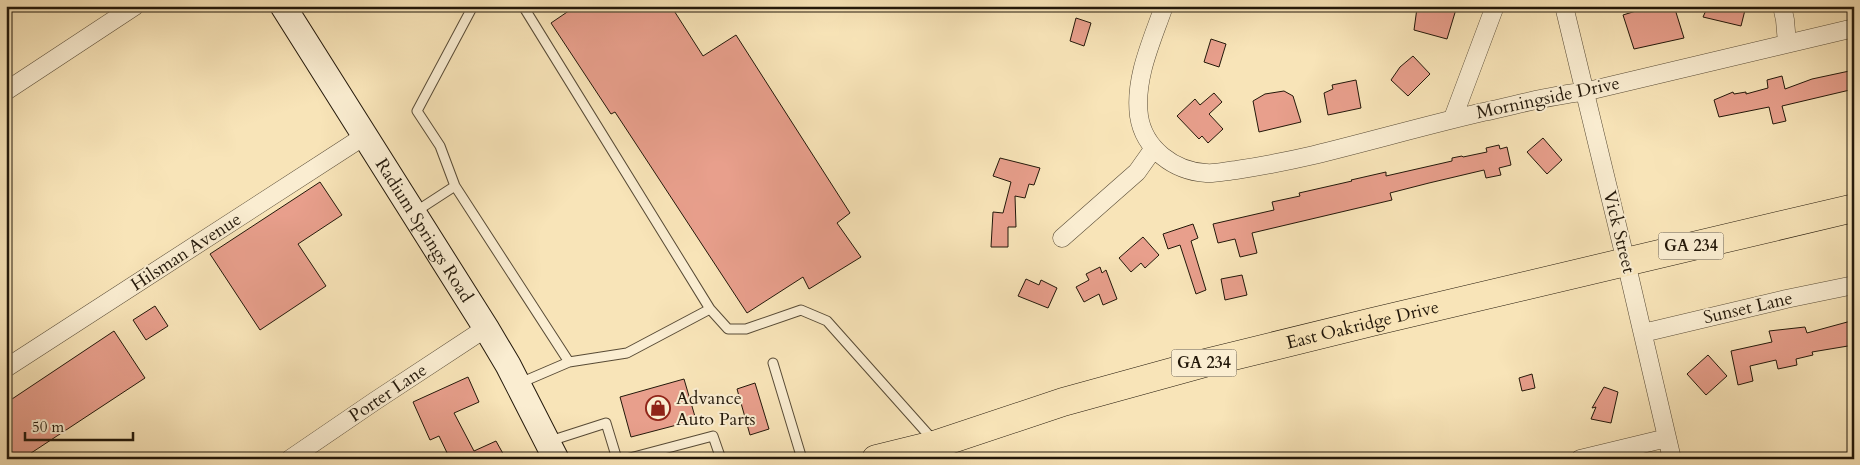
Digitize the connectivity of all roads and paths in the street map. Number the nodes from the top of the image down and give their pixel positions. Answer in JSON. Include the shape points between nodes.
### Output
{"nodes":[{"id":1,"x":135,"y":6,"type":"edge"},
{"id":2,"x":283,"y":6,"type":"edge"},
{"id":3,"x":473,"y":6,"type":"edge"},
{"id":4,"x":523,"y":6,"type":"edge"},
{"id":5,"x":1164,"y":6,"type":"edge"},
{"id":6,"x":1494,"y":6,"type":"edge"},
{"id":7,"x":1564,"y":6,"type":"edge"},
{"id":8,"x":1782,"y":6,"type":"edge"},
{"id":9,"x":1854,"y":28,"type":"edge"},
{"id":10,"x":1787,"y":43,"type":"junction"},
{"id":11,"x":6,"y":91,"type":"edge"},
{"id":12,"x":1584,"y":92,"type":"junction"},
{"id":13,"x":1453,"y":118,"type":"junction"},
{"id":14,"x":366,"y":135,"type":"junction"},
{"id":15,"x":1154,"y":148,"type":"junction"},
{"id":16,"x":455,"y":186,"type":"junction"},
{"id":17,"x":1854,"y":208,"type":"edge"},
{"id":18,"x":412,"y":213,"type":"junction"},
{"id":19,"x":1062,"y":238,"type":"dead end"},
{"id":20,"x":1626,"y":262,"type":"junction"},
{"id":21,"x":1854,"y":284,"type":"edge"},
{"id":22,"x":710,"y":308,"type":"junction"},
{"id":23,"x":486,"y":328,"type":"junction"},
{"id":24,"x":1643,"y":333,"type":"junction"},
{"id":25,"x":569,"y":362,"type":"junction"},
{"id":26,"x":773,"y":363,"type":"dead end"},
{"id":27,"x":6,"y":368,"type":"edge"},
{"id":28,"x":518,"y":384,"type":"junction"},
{"id":29,"x":1667,"y":438,"type":"junction"},
{"id":30,"x":937,"y":444,"type":"junction"},
{"id":31,"x":551,"y":450,"type":"edge"},
{"id":32,"x":290,"y":459,"type":"edge"},
{"id":33,"x":617,"y":459,"type":"edge"},
{"id":34,"x":626,"y":459,"type":"edge"},
{"id":35,"x":721,"y":459,"type":"edge"},
{"id":36,"x":802,"y":459,"type":"edge"},
{"id":37,"x":876,"y":459,"type":"edge"},
{"id":38,"x":1580,"y":459,"type":"edge"},
{"id":39,"x":1672,"y":459,"type":"edge"}],
"edges":[{"from":1,"to":11,"type":"street"},
{"from":2,"to":14,"type":"main road","name":"Radium Springs Road"},
{"from":3,"to":16,"type":"lane","via":[[417,111],[440,146]]},
{"from":4,"to":22,"type":"lane"},
{"from":5,"to":15,"type":"street","via":[[1143,67],[1138,98],[1143,131]]},
{"from":6,"to":13,"type":"street"},
{"from":7,"to":12,"type":"street","name":"Vick Street"},
{"from":8,"to":10,"type":"street"},
{"from":9,"to":10,"type":"street","name":"Morningside Drive"},
{"from":10,"to":12,"type":"street","name":"Morningside Drive"},
{"from":12,"to":13,"type":"street","name":"Morningside Drive","via":[[1560,94]]},
{"from":12,"to":20,"type":"street","name":"Vick Street"},
{"from":13,"to":15,"type":"street","name":"Morningside Drive","via":[[1276,164],[1208,174],[1176,166]]},
{"from":14,"to":18,"type":"main road","name":"Radium Springs Road"},
{"from":14,"to":27,"type":"street","name":"Hilsman Avenue"},
{"from":15,"to":19,"type":"street","via":[[1137,172]]},
{"from":16,"to":18,"type":"lane"},
{"from":16,"to":25,"type":"lane"},
{"from":17,"to":20,"type":"main road","name":"East Oakridge Drive","number":"GA 234"},
{"from":18,"to":23,"type":"main road","name":"Radium Springs Road"},
{"from":20,"to":24,"type":"street","name":"Vick Street"},
{"from":20,"to":30,"type":"main road","name":"East Oakridge Drive","number":"GA 234","via":[[1201,364],[1063,402]]},
{"from":21,"to":24,"type":"street","name":"Sunset Lane"},
{"from":22,"to":25,"type":"lane","via":[[627,353]]},
{"from":22,"to":30,"type":"lane","via":[[728,330],[746,329],[801,310],[827,321]]},
{"from":23,"to":28,"type":"main road","name":"Radium Springs Road"},
{"from":23,"to":32,"type":"street","name":"Porter Lane"},
{"from":24,"to":29,"type":"street","name":"Vick Street"},
{"from":25,"to":28,"type":"lane"},
{"from":26,"to":36,"type":"lane"},
{"from":28,"to":31,"type":"main road","name":"Radium Springs Road"},
{"from":29,"to":38,"type":"street"},
{"from":29,"to":39,"type":"street","name":"Vick Street"},
{"from":30,"to":37,"type":"main road","name":"East Oakridge Drive","number":"GA 234"},
{"from":31,"to":33,"type":"lane","via":[[606,423]]},
{"from":34,"to":35,"type":"lane","via":[[713,436]]}]}
